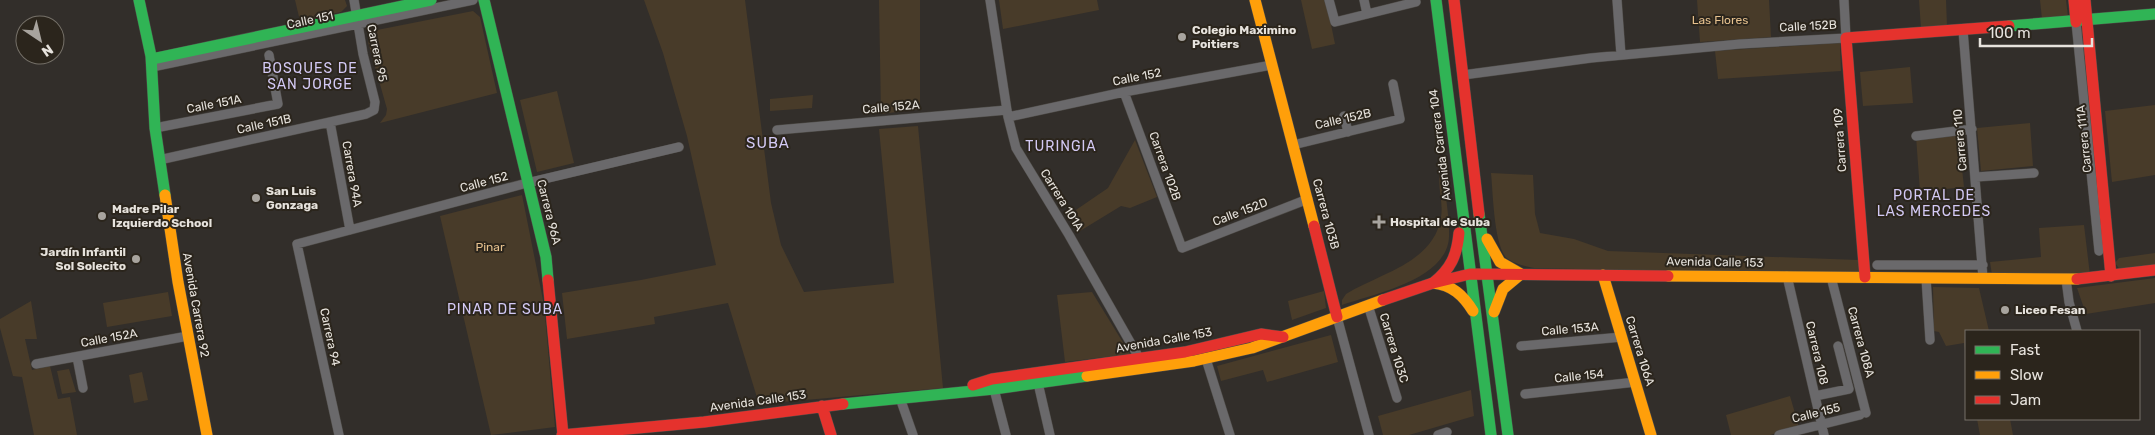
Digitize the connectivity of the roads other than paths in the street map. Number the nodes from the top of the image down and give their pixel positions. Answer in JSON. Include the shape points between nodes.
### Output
{"nodes":[{"id":1,"x":139,"y":0,"type":"edge"},
{"id":2,"x":354,"y":0,"type":"edge"},
{"id":3,"x":431,"y":0,"type":"edge"},
{"id":4,"x":473,"y":0,"type":"edge"},
{"id":5,"x":484,"y":0,"type":"edge"},
{"id":6,"x":990,"y":0,"type":"edge"},
{"id":7,"x":1255,"y":0,"type":"edge"},
{"id":8,"x":1329,"y":0,"type":"edge"},
{"id":9,"x":1364,"y":0,"type":"edge"},
{"id":10,"x":1436,"y":0,"type":"edge"},
{"id":11,"x":1454,"y":0,"type":"edge"},
{"id":12,"x":1616,"y":0,"type":"edge"},
{"id":13,"x":1844,"y":0,"type":"edge"},
{"id":14,"x":2074,"y":0,"type":"edge"},
{"id":15,"x":2085,"y":0,"type":"edge"},
{"id":16,"x":1416,"y":2,"type":"dead end"},
{"id":17,"x":1367,"y":14,"type":"junction"},
{"id":18,"x":2155,"y":14,"type":"edge"},
{"id":19,"x":357,"y":20,"type":"junction"},
{"id":20,"x":2081,"y":21,"type":"junction"},
{"id":21,"x":1963,"y":30,"type":"junction"},
{"id":22,"x":1846,"y":38,"type":"junction"},
{"id":23,"x":1621,"y":55,"type":"junction"},
{"id":24,"x":269,"y":56,"type":"dead end"},
{"id":25,"x":152,"y":63,"type":"junction"},
{"id":26,"x":1272,"y":65,"type":"junction"},
{"id":27,"x":1463,"y":75,"type":"junction"},
{"id":28,"x":1393,"y":84,"type":"dead end"},
{"id":29,"x":1124,"y":92,"type":"junction"},
{"id":30,"x":374,"y":110,"type":"joint"},
{"id":31,"x":1008,"y":113,"type":"junction"},
{"id":32,"x":1344,"y":116,"type":"dead end"},
{"id":33,"x":330,"y":122,"type":"junction"},
{"id":34,"x":155,"y":128,"type":"junction"},
{"id":35,"x":1972,"y":129,"type":"junction"},
{"id":36,"x":777,"y":130,"type":"dead end"},
{"id":37,"x":1348,"y":132,"type":"junction"},
{"id":38,"x":1916,"y":136,"type":"dead end"},
{"id":39,"x":1293,"y":145,"type":"junction"},
{"id":40,"x":679,"y":147,"type":"dead end"},
{"id":41,"x":159,"y":160,"type":"junction"},
{"id":42,"x":2034,"y":173,"type":"dead end"},
{"id":43,"x":1976,"y":177,"type":"junction"},
{"id":44,"x":527,"y":183,"type":"junction"},
{"id":45,"x":1308,"y":199,"type":"junction"},
{"id":46,"x":1461,"y":204,"type":"junction"},
{"id":47,"x":1482,"y":225,"type":"junction"},
{"id":48,"x":350,"y":230,"type":"junction"},
{"id":49,"x":297,"y":244,"type":"joint"},
{"id":50,"x":1182,"y":248,"type":"joint"},
{"id":51,"x":2099,"y":251,"type":"dead end"},
{"id":52,"x":1877,"y":265,"type":"dead end"},
{"id":53,"x":1983,"y":265,"type":"junction"},
{"id":54,"x":2155,"y":270,"type":"edge"},
{"id":55,"x":1486,"y":273,"type":"junction"},
{"id":56,"x":1470,"y":274,"type":"junction"},
{"id":57,"x":1522,"y":274,"type":"junction"},
{"id":58,"x":1603,"y":274,"type":"junction"},
{"id":59,"x":1787,"y":276,"type":"junction"},
{"id":60,"x":2111,"y":276,"type":"junction"},
{"id":61,"x":1831,"y":277,"type":"junction"},
{"id":62,"x":1865,"y":277,"type":"junction"},
{"id":63,"x":1926,"y":278,"type":"junction"},
{"id":64,"x":1983,"y":278,"type":"junction"},
{"id":65,"x":2066,"y":280,"type":"junction"},
{"id":66,"x":1433,"y":283,"type":"junction"},
{"id":67,"x":1368,"y":305,"type":"junction"},
{"id":68,"x":1476,"y":316,"type":"junction"},
{"id":69,"x":1337,"y":317,"type":"junction"},
{"id":70,"x":1493,"y":320,"type":"junction"},
{"id":71,"x":2077,"y":330,"type":"edge"},
{"id":72,"x":188,"y":336,"type":"junction"},
{"id":73,"x":1286,"y":337,"type":"junction"},
{"id":74,"x":1622,"y":337,"type":"junction"},
{"id":75,"x":1930,"y":340,"type":"dead end"},
{"id":76,"x":1521,"y":346,"type":"dead end"},
{"id":77,"x":1838,"y":346,"type":"dead end"},
{"id":78,"x":77,"y":357,"type":"junction"},
{"id":79,"x":1206,"y":359,"type":"junction"},
{"id":80,"x":36,"y":364,"type":"dead end"},
{"id":81,"x":1142,"y":365,"type":"junction"},
{"id":82,"x":1636,"y":382,"type":"junction"},
{"id":83,"x":1038,"y":383,"type":"junction"},
{"id":84,"x":83,"y":388,"type":"dead end"},
{"id":85,"x":994,"y":389,"type":"junction"},
{"id":86,"x":958,"y":391,"type":"junction"},
{"id":87,"x":1525,"y":394,"type":"dead end"},
{"id":88,"x":1815,"y":396,"type":"junction"},
{"id":89,"x":900,"y":398,"type":"junction"},
{"id":90,"x":1397,"y":398,"type":"dead end"},
{"id":91,"x":822,"y":406,"type":"junction"},
{"id":92,"x":1863,"y":414,"type":"joint"},
{"id":93,"x":704,"y":422,"type":"junction"},
{"id":94,"x":1821,"y":424,"type":"junction"},
{"id":95,"x":635,"y":432,"type":"edge"},
{"id":96,"x":606,"y":433,"type":"edge"},
{"id":97,"x":1782,"y":434,"type":"edge"},
{"id":98,"x":207,"y":435,"type":"edge"},
{"id":99,"x":339,"y":435,"type":"edge"},
{"id":100,"x":562,"y":435,"type":"edge"},
{"id":101,"x":705,"y":435,"type":"edge"},
{"id":102,"x":831,"y":435,"type":"edge"},
{"id":103,"x":913,"y":435,"type":"edge"},
{"id":104,"x":1006,"y":435,"type":"edge"},
{"id":105,"x":1050,"y":435,"type":"edge"},
{"id":106,"x":1230,"y":435,"type":"edge"},
{"id":107,"x":1369,"y":435,"type":"edge"},
{"id":108,"x":1491,"y":435,"type":"edge"},
{"id":109,"x":1508,"y":435,"type":"edge"},
{"id":110,"x":1652,"y":435,"type":"edge"},
{"id":111,"x":1824,"y":435,"type":"edge"}],
"edges":[{"from":1,"to":25,"type":"main road","name":"Avenida Carrera 92"},
{"from":2,"to":19,"type":"street","name":"Carrera 95"},
{"from":3,"to":19,"type":"main road","name":"Calle 151"},
{"from":4,"to":19,"type":"street","name":"Calle 151"},
{"from":5,"to":44,"type":"main road","name":"Carrera 96A"},
{"from":6,"to":31,"type":"street","name":"Carrera 101A"},
{"from":7,"to":26,"type":"main road","name":"Carrera 103B"},
{"from":8,"to":17,"type":"street","via":[[1335,22]]},
{"from":9,"to":17,"type":"street"},
{"from":10,"to":46,"type":"main road","name":"Avenida Carrera 104"},
{"from":11,"to":27,"type":"main road"},
{"from":12,"to":23,"type":"street"},
{"from":13,"to":22,"type":"street","name":"Carrera 109"},
{"from":14,"to":20,"type":"main road","name":"Carrera 111A"},
{"from":15,"to":20,"type":"main road","name":"Carrera 111A"},
{"from":16,"to":17,"type":"street"},
{"from":18,"to":20,"type":"main road","name":"Calle 152B"},
{"from":19,"to":25,"type":"main road","name":"Calle 151"},
{"from":19,"to":30,"type":"street","name":"Carrera 95"},
{"from":20,"to":21,"type":"main road","name":"Calle 152B"},
{"from":20,"to":51,"type":"street","name":"Carrera 111A"},
{"from":20,"to":60,"type":"main road","name":"Carrera 111A"},
{"from":21,"to":22,"type":"main road","name":"Calle 152B"},
{"from":21,"to":35,"type":"street","name":"Carrera 110"},
{"from":22,"to":23,"type":"street","name":"Calle 152B"},
{"from":22,"to":62,"type":"main road","name":"Carrera 109"},
{"from":23,"to":27,"type":"street","name":"Calle 152B"},
{"from":24,"to":34,"type":"street","name":"Calle 151A","via":[[278,104]]},
{"from":25,"to":34,"type":"main road","name":"Avenida Carrera 92"},
{"from":26,"to":29,"type":"street","name":"Calle 152"},
{"from":26,"to":39,"type":"main road","name":"Carrera 103B"},
{"from":27,"to":47,"type":"main road"},
{"from":28,"to":37,"type":"street","name":"Calle 152B","via":[[1400,120]]},
{"from":29,"to":31,"type":"street","name":"Calle 152"},
{"from":29,"to":50,"type":"street","name":"Carrera 102B"},
{"from":30,"to":33,"type":"street","name":"Calle 151B"},
{"from":31,"to":36,"type":"street","name":"Calle 152A"},
{"from":31,"to":81,"type":"street","name":"Carrera 101A","via":[[1020,157],[1069,235]]},
{"from":32,"to":37,"type":"street"},
{"from":33,"to":41,"type":"street","name":"Calle 151B"},
{"from":33,"to":48,"type":"street","name":"Carrera 94A"},
{"from":34,"to":41,"type":"main road","name":"Avenida Carrera 92"},
{"from":35,"to":38,"type":"street"},
{"from":35,"to":43,"type":"street","name":"Carrera 110"},
{"from":37,"to":39,"type":"street","name":"Calle 152B"},
{"from":39,"to":45,"type":"main road","name":"Carrera 103B"},
{"from":40,"to":44,"type":"street","name":"Calle 152"},
{"from":41,"to":72,"type":"main road","name":"Avenida Carrera 92"},
{"from":42,"to":43,"type":"street"},
{"from":43,"to":53,"type":"street","name":"Carrera 110"},
{"from":44,"to":48,"type":"street","name":"Calle 152"},
{"from":44,"to":100,"type":"main road","name":"Carrera 96A","via":[[548,267]]},
{"from":45,"to":50,"type":"street","name":"Calle 152D"},
{"from":45,"to":69,"type":"main road","name":"Carrera 103B"},
{"from":46,"to":56,"type":"main road","name":"Avenida Carrera 104"},
{"from":46,"to":66,"type":"main road","via":[[1455,260],[1448,271]]},
{"from":47,"to":55,"type":"main road"},
{"from":47,"to":57,"type":"main road","via":[[1490,249],[1497,258],[1504,266]]},
{"from":48,"to":49,"type":"street","name":"Calle 152"},
{"from":49,"to":99,"type":"street","name":"Carrera 94"},
{"from":52,"to":53,"type":"street"},
{"from":53,"to":64,"type":"street","name":"Carrera 110"},
{"from":54,"to":60,"type":"main road","name":"Avenida Calle 153"},
{"from":55,"to":56,"type":"main road","name":"Avenida Calle 153"},
{"from":55,"to":57,"type":"main road","name":"Avenida Calle 153"},
{"from":55,"to":70,"type":"main road"},
{"from":56,"to":66,"type":"main road","name":"Avenida Calle 153"},
{"from":56,"to":68,"type":"main road","name":"Avenida Carrera 104"},
{"from":57,"to":58,"type":"main road","name":"Avenida Calle 153"},
{"from":57,"to":70,"type":"main road","via":[[1508,282],[1500,292]]},
{"from":58,"to":59,"type":"main road","name":"Avenida Calle 153"},
{"from":58,"to":74,"type":"main road","name":"Carrera 106A"},
{"from":59,"to":61,"type":"main road","name":"Avenida Calle 153"},
{"from":59,"to":88,"type":"street","name":"Carrera 108"},
{"from":60,"to":65,"type":"main road","name":"Avenida Calle 153"},
{"from":61,"to":62,"type":"main road","name":"Avenida Calle 153"},
{"from":61,"to":92,"type":"street","name":"Carrera 108A"},
{"from":62,"to":63,"type":"main road","name":"Avenida Calle 153"},
{"from":63,"to":64,"type":"main road","name":"Avenida Calle 153"},
{"from":63,"to":75,"type":"street"},
{"from":64,"to":65,"type":"main road","name":"Avenida Calle 153"},
{"from":65,"to":71,"type":"street"},
{"from":66,"to":67,"type":"main road","name":"Avenida Calle 153"},
{"from":66,"to":68,"type":"main road","via":[[1454,289],[1464,297]]},
{"from":67,"to":69,"type":"main road","name":"Avenida Calle 153"},
{"from":67,"to":90,"type":"street","name":"Carrera 103C"},
{"from":68,"to":108,"type":"main road","name":"Avenida Carrera 104"},
{"from":69,"to":73,"type":"main road","name":"Avenida Calle 153"},
{"from":69,"to":107,"type":"street","name":"Carrera 103B"},
{"from":70,"to":109,"type":"main road"},
{"from":72,"to":78,"type":"street","name":"Calle 152A"},
{"from":72,"to":98,"type":"main road","name":"Avenida Carrera 92"},
{"from":73,"to":79,"type":"main road","name":"Avenida Calle 153"},
{"from":73,"to":81,"type":"main road","name":"Avenida Calle 153","via":[[1261,334]]},
{"from":74,"to":76,"type":"street","name":"Calle 153A"},
{"from":74,"to":82,"type":"main road","name":"Carrera 106A"},
{"from":77,"to":88,"type":"street","via":[[1849,389]]},
{"from":78,"to":80,"type":"street","name":"Calle 152A"},
{"from":78,"to":84,"type":"street"},
{"from":79,"to":81,"type":"main road","name":"Avenida Calle 153"},
{"from":79,"to":106,"type":"street"},
{"from":81,"to":83,"type":"main road","name":"Avenida Calle 153"},
{"from":81,"to":86,"type":"main road","name":"Avenida Calle 153","via":[[992,379]]},
{"from":82,"to":87,"type":"street","name":"Calle 154"},
{"from":82,"to":110,"type":"main road","name":"Carrera 106A"},
{"from":83,"to":85,"type":"main road","name":"Avenida Calle 153"},
{"from":83,"to":105,"type":"street"},
{"from":85,"to":86,"type":"main road","name":"Avenida Calle 153"},
{"from":85,"to":104,"type":"street"},
{"from":86,"to":89,"type":"main road","name":"Avenida Calle 153"},
{"from":88,"to":94,"type":"street","name":"Carrera 108"},
{"from":89,"to":91,"type":"main road","name":"Avenida Calle 153"},
{"from":89,"to":103,"type":"street"},
{"from":91,"to":93,"type":"main road","name":"Avenida Calle 153"},
{"from":91,"to":102,"type":"main road"},
{"from":92,"to":94,"type":"street","name":"Calle 155"},
{"from":93,"to":95,"type":"main road","name":"Avenida Calle 153"},
{"from":93,"to":101,"type":"main road"},
{"from":94,"to":97,"type":"street","name":"Calle 155"},
{"from":94,"to":111,"type":"street","name":"Carrera 108"},
{"from":95,"to":96,"type":"main road","name":"Avenida Calle 153"},
{"from":96,"to":100,"type":"main road","name":"Avenida Calle 153"}]}
